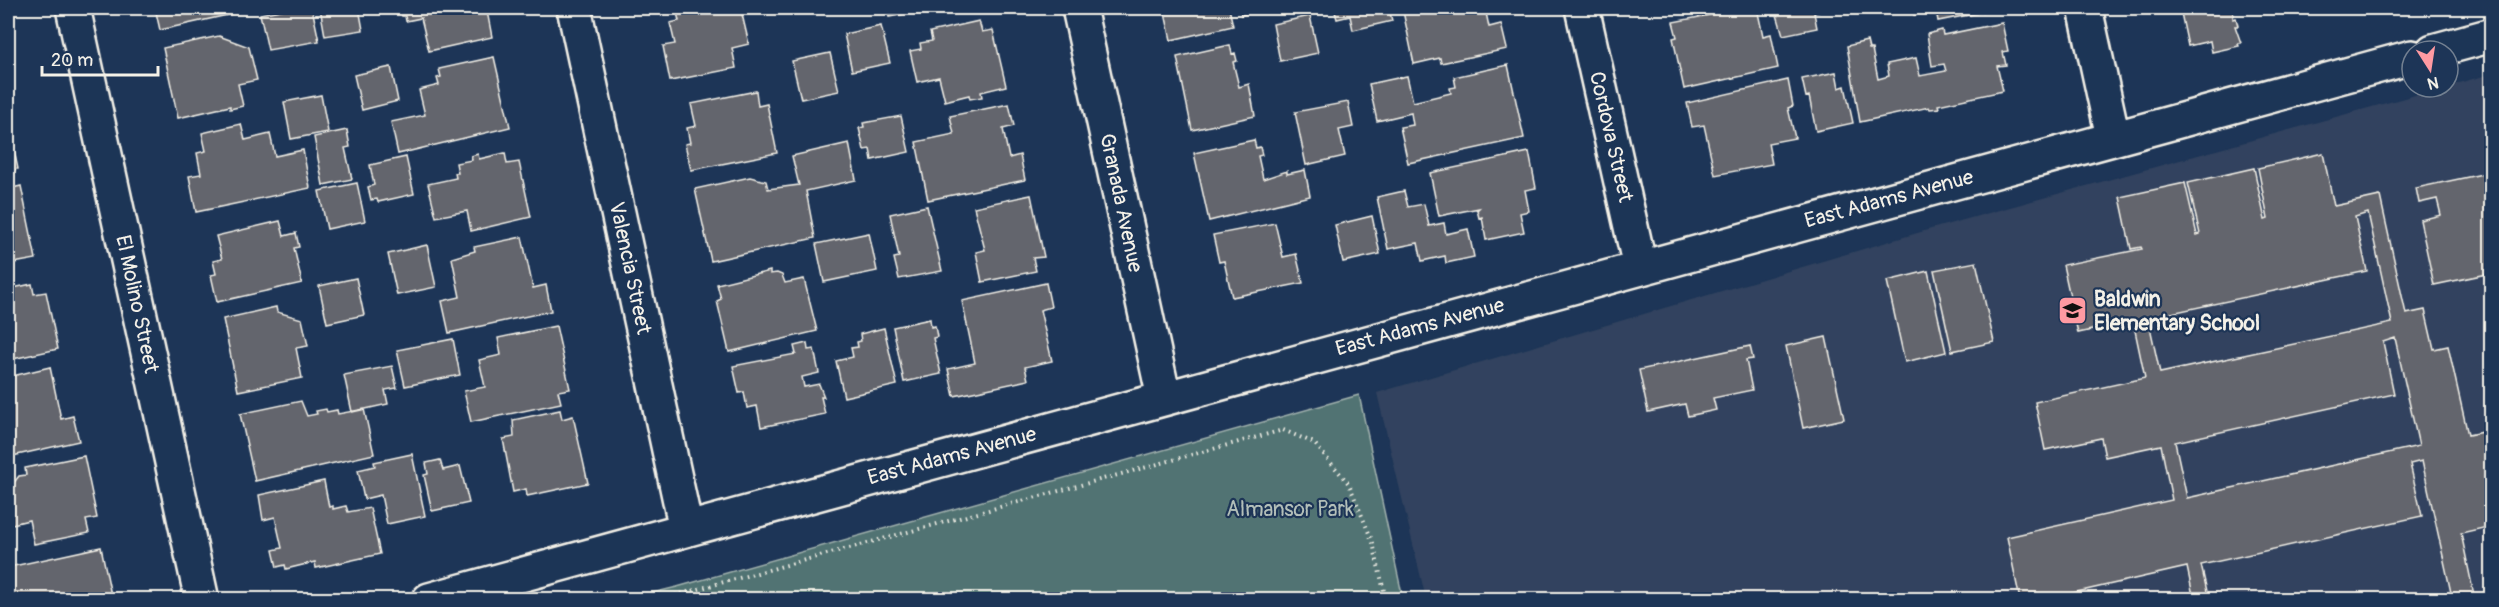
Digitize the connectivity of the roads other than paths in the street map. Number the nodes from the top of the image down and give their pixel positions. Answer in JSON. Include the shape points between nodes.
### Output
{"nodes":[{"id":1,"x":73,"y":8,"type":"edge"},
{"id":2,"x":574,"y":8,"type":"edge"},
{"id":3,"x":1079,"y":8,"type":"edge"},
{"id":4,"x":1582,"y":8,"type":"edge"},
{"id":5,"x":2085,"y":8,"type":"edge"},
{"id":6,"x":2492,"y":35,"type":"edge"},
{"id":7,"x":2460,"y":44,"type":"edge"},
{"id":8,"x":2400,"y":60,"type":"edge"},
{"id":9,"x":2113,"y":137,"type":"junction"},
{"id":10,"x":1640,"y":267,"type":"junction"},
{"id":11,"x":1164,"y":398,"type":"junction"},
{"id":12,"x":686,"y":529,"type":"junction"},
{"id":13,"x":202,"y":600,"type":"edge"},
{"id":14,"x":429,"y":600,"type":"edge"}],
"edges":[{"from":1,"to":13,"type":"street","name":"El Molino Street"},
{"from":2,"to":12,"type":"street","name":"Valencia Street"},
{"from":3,"to":11,"type":"street","name":"Granada Avenue"},
{"from":4,"to":10,"type":"street","name":"Cordova Street"},
{"from":5,"to":9,"type":"street"},
{"from":6,"to":7,"type":"street"},
{"from":8,"to":9,"type":"street","name":"East Adams Avenue"},
{"from":9,"to":10,"type":"street","name":"East Adams Avenue"},
{"from":10,"to":11,"type":"street","name":"East Adams Avenue"},
{"from":11,"to":12,"type":"street","name":"East Adams Avenue"},
{"from":12,"to":14,"type":"street","name":"East Adams Avenue"}]}
